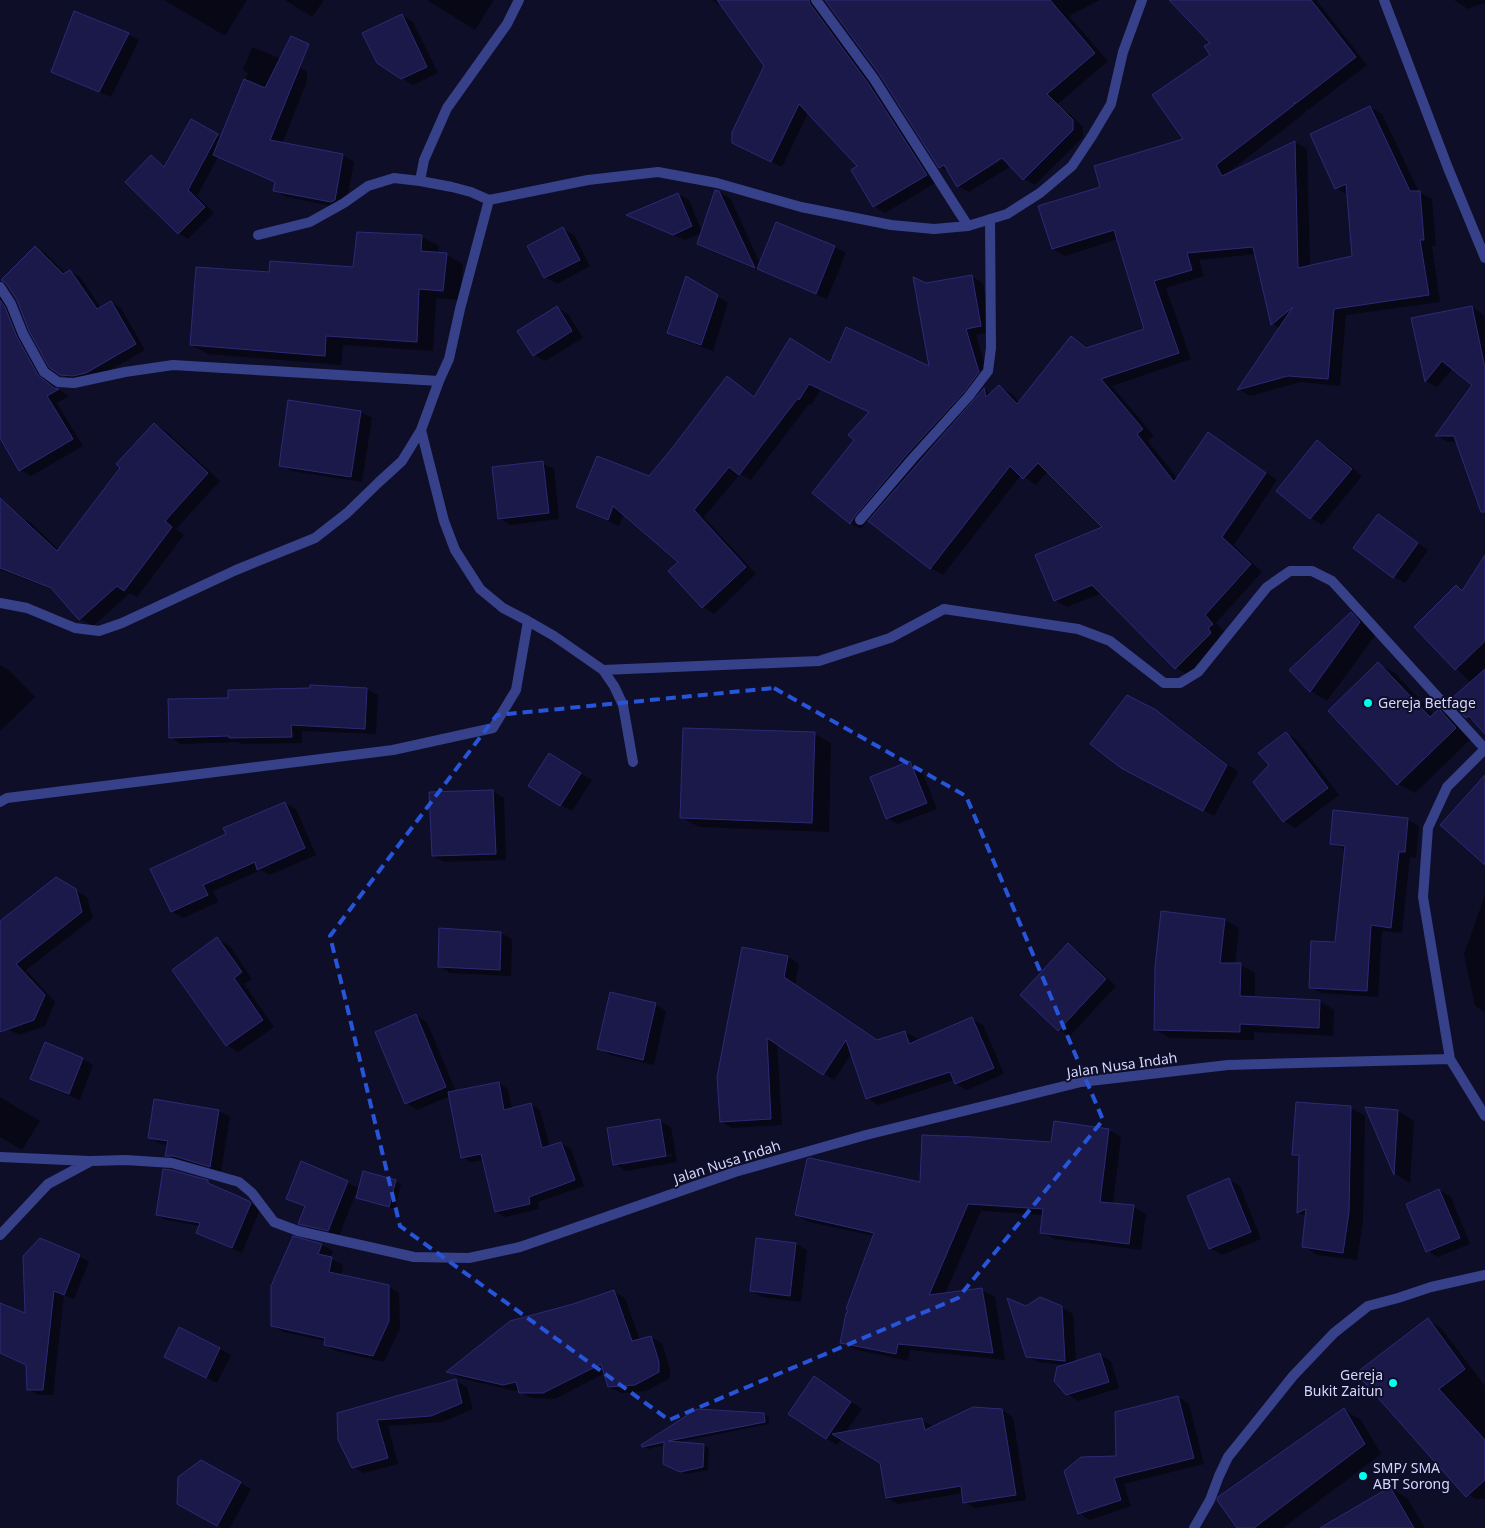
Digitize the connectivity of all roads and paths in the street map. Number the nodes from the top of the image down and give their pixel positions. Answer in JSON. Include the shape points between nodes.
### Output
{"nodes":[{"id":1,"x":518,"y":0,"type":"edge"},
{"id":2,"x":816,"y":0,"type":"edge"},
{"id":3,"x":1142,"y":0,"type":"edge"},
{"id":4,"x":1384,"y":0,"type":"edge"},
{"id":5,"x":420,"y":181,"type":"junction"},
{"id":6,"x":489,"y":200,"type":"junction"},
{"id":7,"x":990,"y":219,"type":"junction"},
{"id":8,"x":968,"y":226,"type":"junction"},
{"id":9,"x":258,"y":236,"type":"dead end"},
{"id":10,"x":1485,"y":258,"type":"edge"},
{"id":11,"x":0,"y":287,"type":"edge"},
{"id":12,"x":439,"y":381,"type":"junction"},
{"id":13,"x":421,"y":430,"type":"junction"},
{"id":14,"x":860,"y":520,"type":"dead end"},
{"id":15,"x":0,"y":603,"type":"edge"},
{"id":16,"x":528,"y":621,"type":"junction"},
{"id":17,"x":603,"y":670,"type":"junction"},
{"id":18,"x":1485,"y":749,"type":"edge"},
{"id":19,"x":633,"y":762,"type":"dead end"},
{"id":20,"x":0,"y":802,"type":"edge"},
{"id":21,"x":1450,"y":1059,"type":"junction"},
{"id":22,"x":1485,"y":1116,"type":"edge"},
{"id":23,"x":0,"y":1157,"type":"edge"},
{"id":24,"x":91,"y":1161,"type":"junction"},
{"id":25,"x":0,"y":1235,"type":"edge"},
{"id":26,"x":1485,"y":1275,"type":"edge"},
{"id":27,"x":1194,"y":1528,"type":"edge"}],
"edges":[{"from":1,"to":5,"type":"street","via":[[507,24],[447,108],[424,160]]},
{"from":2,"to":8,"type":"street","via":[[874,79]]},
{"from":3,"to":7,"type":"street","via":[[1123,52],[1111,104],[1072,166],[1040,193],[1007,214]]},
{"from":4,"to":10,"type":"street"},
{"from":5,"to":6,"type":"street","via":[[471,192]]},
{"from":5,"to":9,"type":"street","via":[[394,178],[378,182],[310,222]]},
{"from":6,"to":8,"type":"street","via":[[588,180],[658,172],[891,225],[934,229]]},
{"from":6,"to":12,"type":"street","via":[[449,359]]},
{"from":7,"to":8,"type":"street"},
{"from":7,"to":14,"type":"street","via":[[992,348],[988,372]]},
{"from":11,"to":12,"type":"street","via":[[44,372],[58,382],[74,383],[173,365]]},
{"from":12,"to":13,"type":"street"},
{"from":13,"to":15,"type":"street","via":[[402,461],[315,538],[236,570],[122,623],[99,631],[75,628],[27,608]]},
{"from":13,"to":16,"type":"street","via":[[444,521],[455,550],[480,589],[503,608]]},
{"from":16,"to":17,"type":"street"},
{"from":16,"to":20,"type":"street","via":[[516,690],[493,728],[393,750],[7,798]]},
{"from":17,"to":18,"type":"street","via":[[819,661],[890,638],[944,609],[1078,629],[1110,641],[1164,683],[1180,682],[1198,672],[1268,587],[1290,571],[1312,571],[1332,581]]},
{"from":17,"to":19,"type":"street","via":[[623,705]]},
{"from":18,"to":21,"type":"street","via":[[1447,787],[1428,828],[1423,896]]},
{"from":21,"to":22,"type":"street"},
{"from":21,"to":24,"type":"street","name":"Jalan Nusa Indah","via":[[1228,1065],[1081,1082],[866,1135],[735,1172],[520,1247],[469,1258],[414,1257],[298,1231],[274,1222],[252,1193],[239,1182],[172,1163]]},
{"from":23,"to":24,"type":"street"},
{"from":24,"to":25,"type":"street","name":"Jalan Nusa Indah","via":[[48,1184]]},
{"from":26,"to":27,"type":"street","via":[[1368,1306],[1334,1333],[1293,1376],[1228,1457]]}]}
